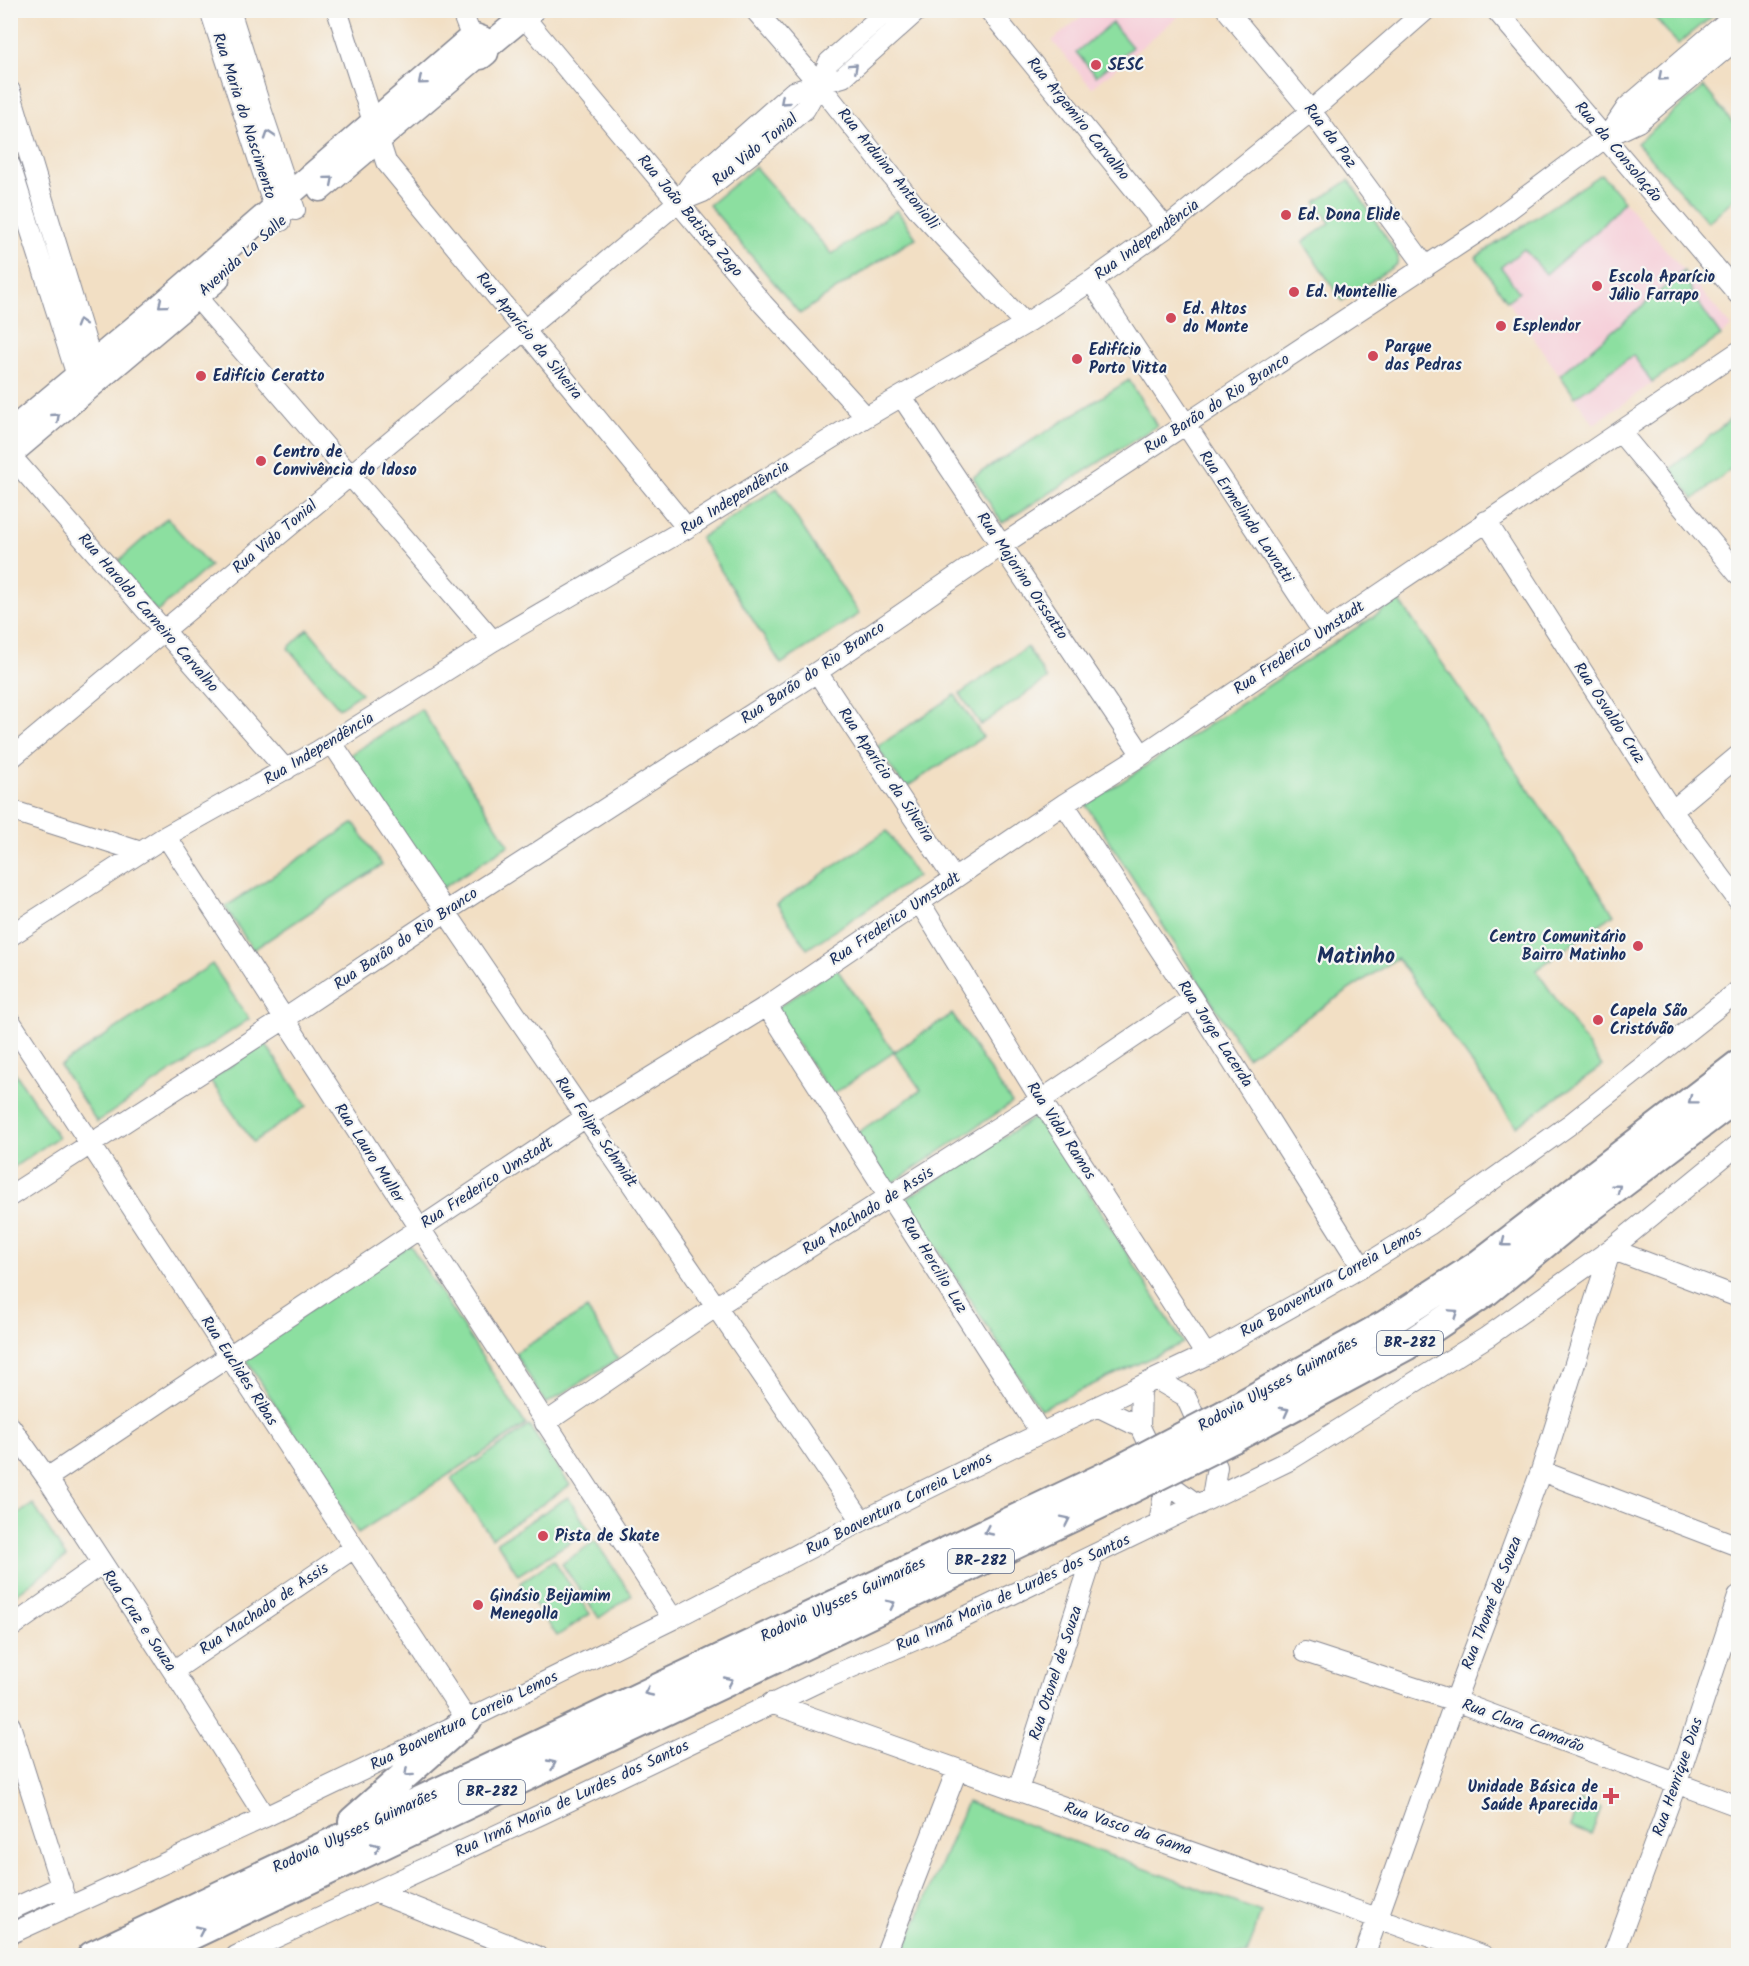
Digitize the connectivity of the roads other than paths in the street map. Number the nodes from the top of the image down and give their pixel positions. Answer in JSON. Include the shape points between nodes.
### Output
{"nodes":[{"id":1,"x":337,"y":10,"type":"edge"},
{"id":2,"x":461,"y":10,"type":"edge"},
{"id":3,"x":755,"y":10,"type":"edge"},
{"id":4,"x":918,"y":10,"type":"edge"},
{"id":5,"x":989,"y":10,"type":"edge"},
{"id":6,"x":1227,"y":10,"type":"edge"},
{"id":7,"x":1426,"y":10,"type":"edge"},
{"id":8,"x":1496,"y":10,"type":"edge"},
{"id":9,"x":219,"y":11,"type":"edge"},
{"id":10,"x":521,"y":12,"type":"edge"},
{"id":11,"x":1738,"y":12,"type":"edge"},
{"id":12,"x":884,"y":23,"type":"edge"},
{"id":13,"x":1738,"y":38,"type":"edge"},
{"id":14,"x":476,"y":45,"type":"junction"},
{"id":15,"x":1702,"y":55,"type":"junction"},
{"id":16,"x":819,"y":84,"type":"junction"},
{"id":17,"x":12,"y":100,"type":"edge"},
{"id":18,"x":1311,"y":111,"type":"junction"},
{"id":19,"x":375,"y":131,"type":"junction"},
{"id":20,"x":1606,"y":137,"type":"junction"},
{"id":21,"x":32,"y":161,"type":"junction"},
{"id":22,"x":11,"y":167,"type":"edge"},
{"id":23,"x":678,"y":201,"type":"junction"},
{"id":24,"x":285,"y":208,"type":"junction"},
{"id":25,"x":1166,"y":228,"type":"junction"},
{"id":26,"x":55,"y":237,"type":"junction"},
{"id":27,"x":35,"y":243,"type":"junction"},
{"id":28,"x":1426,"y":267,"type":"junction"},
{"id":29,"x":1091,"y":281,"type":"junction"},
{"id":30,"x":191,"y":291,"type":"junction"},
{"id":31,"x":1738,"y":294,"type":"edge"},
{"id":32,"x":62,"y":295,"type":"junction"},
{"id":33,"x":1025,"y":324,"type":"junction"},
{"id":34,"x":523,"y":330,"type":"junction"},
{"id":35,"x":1738,"y":352,"type":"edge"},
{"id":36,"x":90,"y":376,"type":"junction"},
{"id":37,"x":902,"y":397,"type":"junction"},
{"id":38,"x":866,"y":417,"type":"junction"},
{"id":39,"x":1185,"y":424,"type":"junction"},
{"id":40,"x":10,"y":432,"type":"edge"},
{"id":41,"x":1620,"y":432,"type":"junction"},
{"id":42,"x":10,"y":455,"type":"edge"},
{"id":43,"x":350,"y":474,"type":"junction"},
{"id":44,"x":1486,"y":521,"type":"junction"},
{"id":45,"x":687,"y":528,"type":"junction"},
{"id":46,"x":1002,"y":545,"type":"junction"},
{"id":47,"x":1738,"y":574,"type":"edge"},
{"id":48,"x":162,"y":631,"type":"junction"},
{"id":49,"x":1323,"y":632,"type":"junction"},
{"id":50,"x":493,"y":641,"type":"junction"},
{"id":51,"x":817,"y":672,"type":"junction"},
{"id":52,"x":332,"y":743,"type":"junction"},
{"id":53,"x":1142,"y":755,"type":"junction"},
{"id":54,"x":1738,"y":756,"type":"edge"},
{"id":55,"x":10,"y":759,"type":"edge"},
{"id":56,"x":286,"y":770,"type":"junction"},
{"id":57,"x":1064,"y":804,"type":"junction"},
{"id":58,"x":10,"y":810,"type":"edge"},
{"id":59,"x":1672,"y":811,"type":"junction"},
{"id":60,"x":166,"y":836,"type":"junction"},
{"id":61,"x":141,"y":852,"type":"junction"},
{"id":62,"x":954,"y":879,"type":"junction"},
{"id":63,"x":1738,"y":900,"type":"edge"},
{"id":64,"x":920,"y":903,"type":"junction"},
{"id":65,"x":445,"y":912,"type":"junction"},
{"id":66,"x":10,"y":936,"type":"edge"},
{"id":67,"x":1738,"y":991,"type":"edge"},
{"id":68,"x":1192,"y":998,"type":"junction"},
{"id":69,"x":767,"y":1006,"type":"junction"},
{"id":70,"x":283,"y":1020,"type":"junction"},
{"id":71,"x":10,"y":1021,"type":"edge"},
{"id":72,"x":1738,"y":1065,"type":"edge"},
{"id":73,"x":1738,"y":1096,"type":"edge"},
{"id":74,"x":1041,"y":1100,"type":"junction"},
{"id":75,"x":586,"y":1117,"type":"junction"},
{"id":76,"x":92,"y":1144,"type":"junction"},
{"id":77,"x":1738,"y":1144,"type":"edge"},
{"id":78,"x":10,"y":1196,"type":"edge"},
{"id":79,"x":891,"y":1197,"type":"junction"},
{"id":80,"x":418,"y":1228,"type":"junction"},
{"id":81,"x":1611,"y":1249,"type":"junction"},
{"id":82,"x":1362,"y":1267,"type":"junction"},
{"id":83,"x":1738,"y":1297,"type":"edge"},
{"id":84,"x":717,"y":1306,"type":"junction"},
{"id":85,"x":228,"y":1355,"type":"junction"},
{"id":86,"x":1198,"y":1359,"type":"junction"},
{"id":87,"x":1148,"y":1383,"type":"junction"},
{"id":88,"x":1185,"y":1396,"type":"junction"},
{"id":89,"x":1099,"y":1407,"type":"junction"},
{"id":90,"x":545,"y":1423,"type":"junction"},
{"id":91,"x":10,"y":1426,"type":"edge"},
{"id":92,"x":1140,"y":1427,"type":"junction"},
{"id":93,"x":1227,"y":1428,"type":"junction"},
{"id":94,"x":1041,"y":1433,"type":"junction"},
{"id":95,"x":1216,"y":1467,"type":"junction"},
{"id":96,"x":1541,"y":1471,"type":"junction"},
{"id":97,"x":47,"y":1478,"type":"junction"},
{"id":98,"x":1248,"y":1480,"type":"junction"},
{"id":99,"x":1121,"y":1481,"type":"junction"},
{"id":100,"x":1166,"y":1482,"type":"junction"},
{"id":101,"x":1205,"y":1501,"type":"junction"},
{"id":102,"x":862,"y":1521,"type":"junction"},
{"id":103,"x":1159,"y":1524,"type":"junction"},
{"id":104,"x":1738,"y":1546,"type":"edge"},
{"id":105,"x":354,"y":1548,"type":"junction"},
{"id":106,"x":1093,"y":1556,"type":"junction"},
{"id":107,"x":101,"y":1564,"type":"junction"},
{"id":108,"x":1738,"y":1598,"type":"edge"},
{"id":109,"x":673,"y":1619,"type":"junction"},
{"id":110,"x":10,"y":1628,"type":"edge"},
{"id":111,"x":1305,"y":1652,"type":"dead end"},
{"id":112,"x":173,"y":1671,"type":"junction"},
{"id":113,"x":1455,"y":1701,"type":"junction"},
{"id":114,"x":771,"y":1703,"type":"junction"},
{"id":115,"x":467,"y":1720,"type":"junction"},
{"id":116,"x":10,"y":1725,"type":"edge"},
{"id":117,"x":957,"y":1770,"type":"junction"},
{"id":118,"x":1677,"y":1782,"type":"junction"},
{"id":119,"x":1018,"y":1790,"type":"junction"},
{"id":120,"x":1738,"y":1806,"type":"edge"},
{"id":121,"x":265,"y":1817,"type":"junction"},
{"id":122,"x":329,"y":1843,"type":"junction"},
{"id":123,"x":62,"y":1886,"type":"junction"},
{"id":124,"x":375,"y":1892,"type":"junction"},
{"id":125,"x":68,"y":1908,"type":"junction"},
{"id":126,"x":10,"y":1910,"type":"edge"},
{"id":127,"x":1377,"y":1916,"type":"junction"},
{"id":128,"x":10,"y":1934,"type":"edge"},
{"id":129,"x":92,"y":1956,"type":"edge"},
{"id":130,"x":147,"y":1956,"type":"edge"},
{"id":131,"x":237,"y":1956,"type":"edge"},
{"id":132,"x":537,"y":1956,"type":"edge"},
{"id":133,"x":885,"y":1956,"type":"edge"},
{"id":134,"x":1364,"y":1956,"type":"edge"},
{"id":135,"x":1484,"y":1956,"type":"edge"},
{"id":136,"x":1613,"y":1956,"type":"edge"}],
"edges":[{"from":1,"to":19,"type":"street","name":"Rua Aparício da Silveira"},
{"from":2,"to":14,"type":"street"},
{"from":3,"to":16,"type":"street","name":"Rua Arduino Antoniolli"},
{"from":4,"to":12,"type":"street"},
{"from":5,"to":25,"type":"street","name":"Rua Argemiro Carvalho"},
{"from":6,"to":18,"type":"street","name":"Rua da Paz"},
{"from":7,"to":18,"type":"street","name":"Rua Independência"},
{"from":8,"to":20,"type":"street","name":"Rua da Consolação"},
{"from":9,"to":24,"type":"street","name":"Rua Maria do Nascimento"},
{"from":10,"to":14,"type":"main road","name":"Avenida La Salle"},
{"from":10,"to":23,"type":"street","name":"Rua João Batista Zago"},
{"from":11,"to":15,"type":"street","name":"Rua Barão do Rio Branco"},
{"from":12,"to":16,"type":"street","via":[[829,62]]},
{"from":13,"to":15,"type":"street","name":"Rua Barão do Rio Branco"},
{"from":14,"to":19,"type":"main road","name":"Avenida La Salle"},
{"from":15,"to":20,"type":"street","name":"Rua Barão do Rio Branco","via":[[1638,122]]},
{"from":16,"to":23,"type":"street","name":"Rua Vido Tonial","via":[[793,92],[745,147],[694,180]]},
{"from":16,"to":33,"type":"street","name":"Rua Arduino Antoniolli","via":[[920,212]]},
{"from":17,"to":21,"type":"street"},
{"from":18,"to":25,"type":"street","name":"Rua Independência"},
{"from":18,"to":28,"type":"street","name":"Rua da Paz"},
{"from":19,"to":24,"type":"main road","name":"Avenida La Salle"},
{"from":19,"to":34,"type":"street","name":"Rua Aparício da Silveira","via":[[386,162]]},
{"from":20,"to":28,"type":"street","name":"Rua Barão do Rio Branco"},
{"from":20,"to":31,"type":"street","name":"Rua da Consolação"},
{"from":21,"to":22,"type":"street"},
{"from":21,"to":26,"type":"street"},
{"from":22,"to":27,"type":"street"},
{"from":23,"to":34,"type":"street","name":"Rua Vido Tonial"},
{"from":23,"to":38,"type":"street","name":"Rua João Batista Zago","via":[[763,304]]},
{"from":24,"to":30,"type":"main road","name":"Avenida La Salle"},
{"from":25,"to":29,"type":"street","name":"Rua Independência"},
{"from":26,"to":27,"type":"street"},
{"from":26,"to":32,"type":"street"},
{"from":27,"to":32,"type":"street"},
{"from":28,"to":39,"type":"street","name":"Rua Barão do Rio Branco"},
{"from":29,"to":33,"type":"street","name":"Rua Independência"},
{"from":29,"to":39,"type":"street","name":"Rua Ermelindo Lavratti"},
{"from":30,"to":36,"type":"main road","name":"Avenida La Salle"},
{"from":30,"to":43,"type":"street"},
{"from":32,"to":36,"type":"street"},
{"from":33,"to":37,"type":"street","name":"Rua Independência"},
{"from":34,"to":43,"type":"street","name":"Rua Vido Tonial"},
{"from":34,"to":45,"type":"street","name":"Rua Aparício da Silveira"},
{"from":35,"to":41,"type":"street","name":"Rua Frederico Umstadt"},
{"from":36,"to":40,"type":"main road","name":"Avenida La Salle"},
{"from":42,"to":36,"type":"main road","name":"Avenida La Salle","one_way":true},
{"from":37,"to":38,"type":"street","name":"Rua Independência"},
{"from":37,"to":46,"type":"street","name":"Rua Majorino Orssatto"},
{"from":38,"to":45,"type":"street","name":"Rua Independência"},
{"from":39,"to":46,"type":"street","name":"Rua Barão do Rio Branco"},
{"from":39,"to":49,"type":"street","name":"Rua Ermelindo Lavratti"},
{"from":41,"to":44,"type":"street","name":"Rua Frederico Umstadt"},
{"from":41,"to":47,"type":"street"},
{"from":42,"to":48,"type":"street","name":"Rua Haroldo Carneiro Carvalho"},
{"from":43,"to":48,"type":"street","name":"Rua Vido Tonial"},
{"from":43,"to":50,"type":"street"},
{"from":44,"to":49,"type":"street","name":"Rua Frederico Umstadt"},
{"from":44,"to":59,"type":"street","name":"Rua Osvaldo Cruz"},
{"from":45,"to":50,"type":"street","name":"Rua Independência"},
{"from":46,"to":51,"type":"street","name":"Rua Barão do Rio Branco"},
{"from":46,"to":53,"type":"street","name":"Rua Majorino Orssatto"},
{"from":48,"to":55,"type":"street","name":"Rua Vido Tonial"},
{"from":48,"to":56,"type":"street","name":"Rua Haroldo Carneiro Carvalho"},
{"from":49,"to":53,"type":"street","name":"Rua Frederico Umstadt"},
{"from":50,"to":52,"type":"street","name":"Rua Independência"},
{"from":51,"to":62,"type":"street","name":"Rua Aparício da Silveira"},
{"from":51,"to":65,"type":"street","name":"Rua Barão do Rio Branco"},
{"from":52,"to":56,"type":"street","name":"Rua Independência"},
{"from":52,"to":65,"type":"street","name":"Rua Felipe Schmidt"},
{"from":53,"to":57,"type":"street","name":"Rua Frederico Umstadt"},
{"from":54,"to":59,"type":"street"},
{"from":56,"to":60,"type":"street","name":"Rua Independência"},
{"from":57,"to":62,"type":"street","name":"Rua Frederico Umstadt"},
{"from":57,"to":68,"type":"street","name":"Rua Jorge Lacerda"},
{"from":58,"to":61,"type":"street"},
{"from":59,"to":63,"type":"street","name":"Rua Osvaldo Cruz"},
{"from":60,"to":61,"type":"street","name":"Rua Independência"},
{"from":60,"to":70,"type":"street","name":"Rua Lauro Muller"},
{"from":61,"to":66,"type":"street","name":"Rua Independência"},
{"from":62,"to":64,"type":"street","name":"Rua Frederico Umstadt"},
{"from":64,"to":69,"type":"street","name":"Rua Frederico Umstadt"},
{"from":64,"to":74,"type":"street","name":"Rua Vidal Ramos"},
{"from":65,"to":70,"type":"street","name":"Rua Barão do Rio Branco"},
{"from":65,"to":75,"type":"street","name":"Rua Felipe Schmidt"},
{"from":67,"to":82,"type":"street","name":"Rua Boaventura Correia Lemos","via":[[1569,1125],[1429,1225]]},
{"from":68,"to":74,"type":"street","name":"Rua Machado de Assis"},
{"from":68,"to":82,"type":"street","name":"Rua Jorge Lacerda"},
{"from":69,"to":75,"type":"street","name":"Rua Frederico Umstadt"},
{"from":69,"to":79,"type":"street","name":"Rua Hercilio Luz"},
{"from":70,"to":76,"type":"street","name":"Rua Barão do Rio Branco"},
{"from":70,"to":80,"type":"street","name":"Rua Lauro Muller"},
{"from":71,"to":76,"type":"street","name":"Rua Euclides Ribas"},
{"from":72,"to":93,"type":"highway","name":"Rodovia Ulysses Guimarães","number":"BR-282","one_way":true,"via":[[1478,1265]]},
{"from":93,"to":73,"type":"highway","name":"Rodovia Ulysses Guimarães","number":"BR-282","one_way":true,"via":[[1406,1346],[1486,1292]]},
{"from":74,"to":79,"type":"street","name":"Rua Machado de Assis"},
{"from":74,"to":86,"type":"street","name":"Rua Vidal Ramos"},
{"from":75,"to":80,"type":"street","name":"Rua Frederico Umstadt"},
{"from":75,"to":84,"type":"street","name":"Rua Felipe Schmidt"},
{"from":76,"to":78,"type":"street","name":"Rua Barão do Rio Branco"},
{"from":76,"to":85,"type":"street","name":"Rua Euclides Ribas"},
{"from":77,"to":81,"type":"street","name":"Rua Irmã Maria de Lurdes dos Santos"},
{"from":79,"to":84,"type":"street","name":"Rua Machado de Assis"},
{"from":79,"to":94,"type":"street","name":"Rua Hercilio Luz"},
{"from":80,"to":85,"type":"street","name":"Rua Frederico Umstadt"},
{"from":80,"to":90,"type":"street","name":"Rua Lauro Muller"},
{"from":81,"to":83,"type":"street"},
{"from":81,"to":96,"type":"street","name":"Rua Thomé de Souza"},
{"from":81,"to":98,"type":"street","name":"Rua Irmã Maria de Lurdes dos Santos","via":[[1477,1343],[1290,1460]]},
{"from":82,"to":86,"type":"street","name":"Rua Boaventura Correia Lemos"},
{"from":84,"to":90,"type":"street","name":"Rua Machado de Assis"},
{"from":84,"to":102,"type":"street","name":"Rua Felipe Schmidt"},
{"from":85,"to":97,"type":"street","name":"Rua Frederico Umstadt"},
{"from":85,"to":105,"type":"street","name":"Rua Euclides Ribas"},
{"from":86,"to":87,"type":"street","name":"Rua Boaventura Correia Lemos"},
{"from":86,"to":88,"type":"street"},
{"from":87,"to":88,"type":"street"},
{"from":87,"to":89,"type":"street","name":"Rua Boaventura Correia Lemos"},
{"from":87,"to":92,"type":"street"},
{"from":88,"to":95,"type":"street"},
{"from":89,"to":92,"type":"street"},
{"from":89,"to":94,"type":"street","name":"Rua Boaventura Correia Lemos"},
{"from":90,"to":109,"type":"street","name":"Rua Lauro Muller"},
{"from":91,"to":97,"type":"street","name":"Rua Cruz e Souza"},
{"from":92,"to":100,"type":"street"},
{"from":93,"to":99,"type":"highway","name":"Rodovia Ulysses Guimarães","number":"BR-282","bridge":true},
{"from":94,"to":102,"type":"street","name":"Rua Boaventura Correia Lemos"},
{"from":95,"to":98,"type":"street"},
{"from":95,"to":101,"type":"street"},
{"from":96,"to":104,"type":"street"},
{"from":96,"to":113,"type":"street","name":"Rua Thomé de Souza"},
{"from":97,"to":107,"type":"street","name":"Rua Cruz e Souza"},
{"from":98,"to":101,"type":"street","name":"Rua Irmã Maria de Lurdes dos Santos"},
{"from":99,"to":122,"type":"highway","name":"Rodovia Ulysses Guimarães","number":"BR-282","one_way":true},
{"from":130,"to":99,"type":"highway","name":"Rodovia Ulysses Guimarães","number":"BR-282","one_way":true,"via":[[816,1640]]},
{"from":100,"to":101,"type":"street"},
{"from":100,"to":103,"type":"street"},
{"from":101,"to":103,"type":"street","name":"Rua Irmã Maria de Lurdes dos Santos"},
{"from":102,"to":109,"type":"street","name":"Rua Boaventura Correia Lemos"},
{"from":103,"to":106,"type":"street","name":"Rua Irmã Maria de Lurdes dos Santos"},
{"from":105,"to":112,"type":"street","name":"Rua Machado de Assis"},
{"from":105,"to":115,"type":"street","name":"Rua Euclides Ribas"},
{"from":106,"to":114,"type":"street","name":"Rua Irmã Maria de Lurdes dos Santos"},
{"from":106,"to":119,"type":"street","name":"Rua Otonel de Souza"},
{"from":107,"to":110,"type":"street"},
{"from":107,"to":112,"type":"street","name":"Rua Cruz e Souza"},
{"from":108,"to":118,"type":"street","name":"Rua Henrique Dias"},
{"from":109,"to":115,"type":"street","name":"Rua Boaventura Correia Lemos"},
{"from":111,"to":113,"type":"street","name":"Rua Clara Camarão"},
{"from":112,"to":121,"type":"street","name":"Rua Cruz e Souza"},
{"from":113,"to":118,"type":"street","name":"Rua Clara Camarão"},
{"from":113,"to":127,"type":"street","name":"Rua Thomé de Souza"},
{"from":114,"to":117,"type":"street","name":"Rua Vasco da Gama"},
{"from":114,"to":124,"type":"street","name":"Rua Irmã Maria de Lurdes dos Santos"},
{"from":115,"to":121,"type":"street","name":"Rua Boaventura Correia Lemos"},
{"from":115,"to":122,"type":"highway","one_way":true},
{"from":116,"to":123,"type":"street"},
{"from":117,"to":119,"type":"street","name":"Rua Vasco da Gama"},
{"from":117,"to":133,"type":"street"},
{"from":118,"to":120,"type":"street","name":"Rua Clara Camarão"},
{"from":118,"to":136,"type":"street","name":"Rua Henrique Dias"},
{"from":119,"to":127,"type":"street","name":"Rua Vasco da Gama"},
{"from":121,"to":125,"type":"street","name":"Rua Boaventura Correia Lemos"},
{"from":122,"to":129,"type":"highway","name":"Rodovia Ulysses Guimarães","number":"BR-282"},
{"from":123,"to":125,"type":"street"},
{"from":123,"to":126,"type":"street"},
{"from":124,"to":131,"type":"street","name":"Rua Irmã Maria de Lurdes dos Santos"},
{"from":124,"to":132,"type":"street"},
{"from":125,"to":128,"type":"street","name":"Rua Boaventura Correia Lemos"},
{"from":127,"to":134,"type":"street","name":"Rua Thomé de Souza"},
{"from":127,"to":135,"type":"street","name":"Rua Vasco da Gama"}]}
